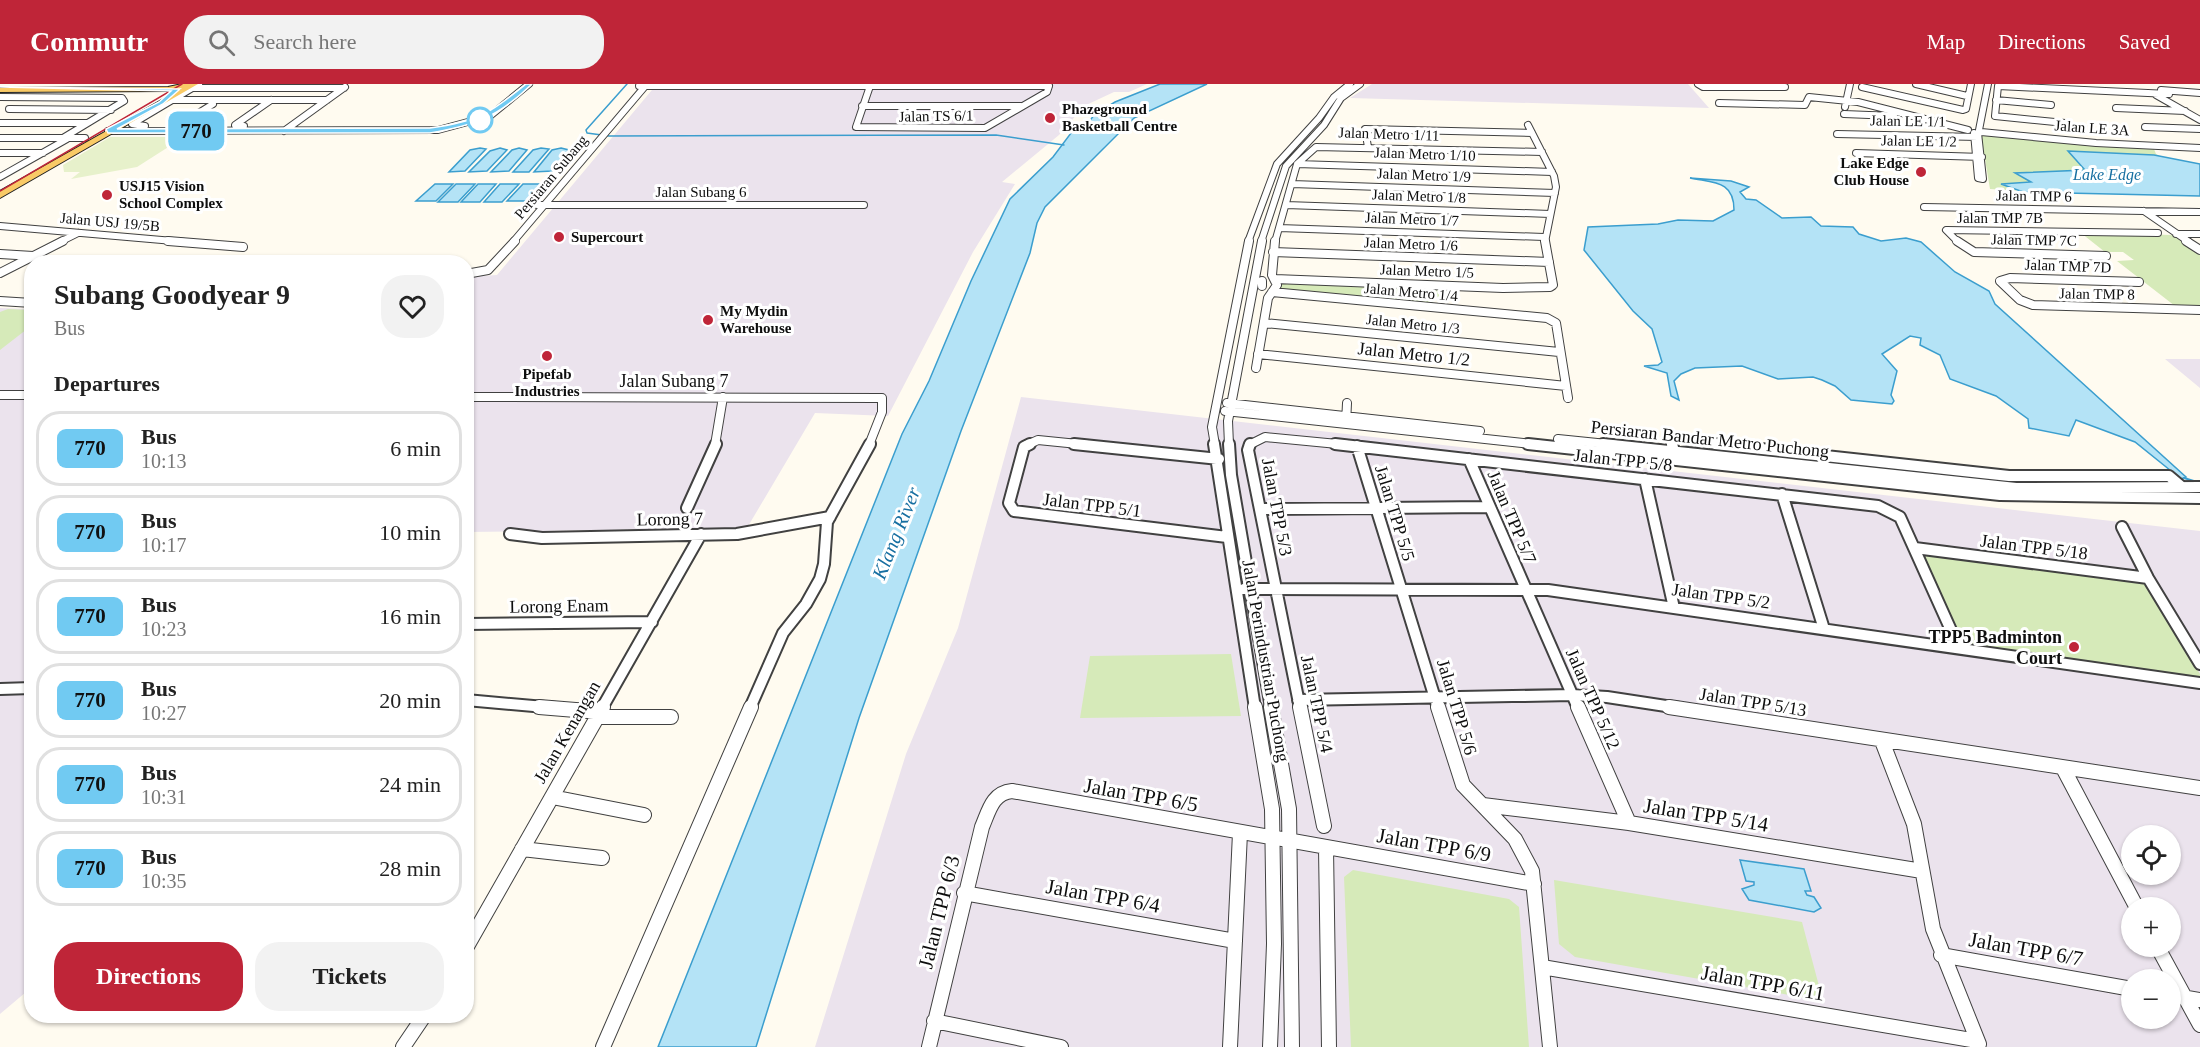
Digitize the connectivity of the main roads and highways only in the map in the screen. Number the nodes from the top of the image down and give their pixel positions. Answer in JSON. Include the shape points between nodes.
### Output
{"nodes":[{"id":1,"x":153,"y":84,"type":"edge"},
{"id":2,"x":192,"y":85,"type":"edge"},
{"id":3,"x":173,"y":87,"type":"edge"},
{"id":4,"x":0,"y":88,"type":"edge"},
{"id":5,"x":138,"y":88,"type":"junction"},
{"id":6,"x":147,"y":97,"type":"dead end"},
{"id":7,"x":166,"y":102,"type":"junction"},
{"id":8,"x":0,"y":187,"type":"edge"},
{"id":9,"x":0,"y":195,"type":"edge"}],
"edges":[{"from":1,"to":5,"type":"main road"},
{"from":2,"to":3,"type":"main road"},
{"from":2,"to":7,"type":"main road"},
{"from":3,"to":5,"type":"main road"},
{"from":3,"to":7,"type":"main road","via":[[176,90]]},
{"from":3,"to":8,"type":"main road"},
{"from":4,"to":5,"type":"main road"},
{"from":5,"to":6,"type":"main road"},
{"from":7,"to":9,"type":"main road","via":[[108,131]]}]}
